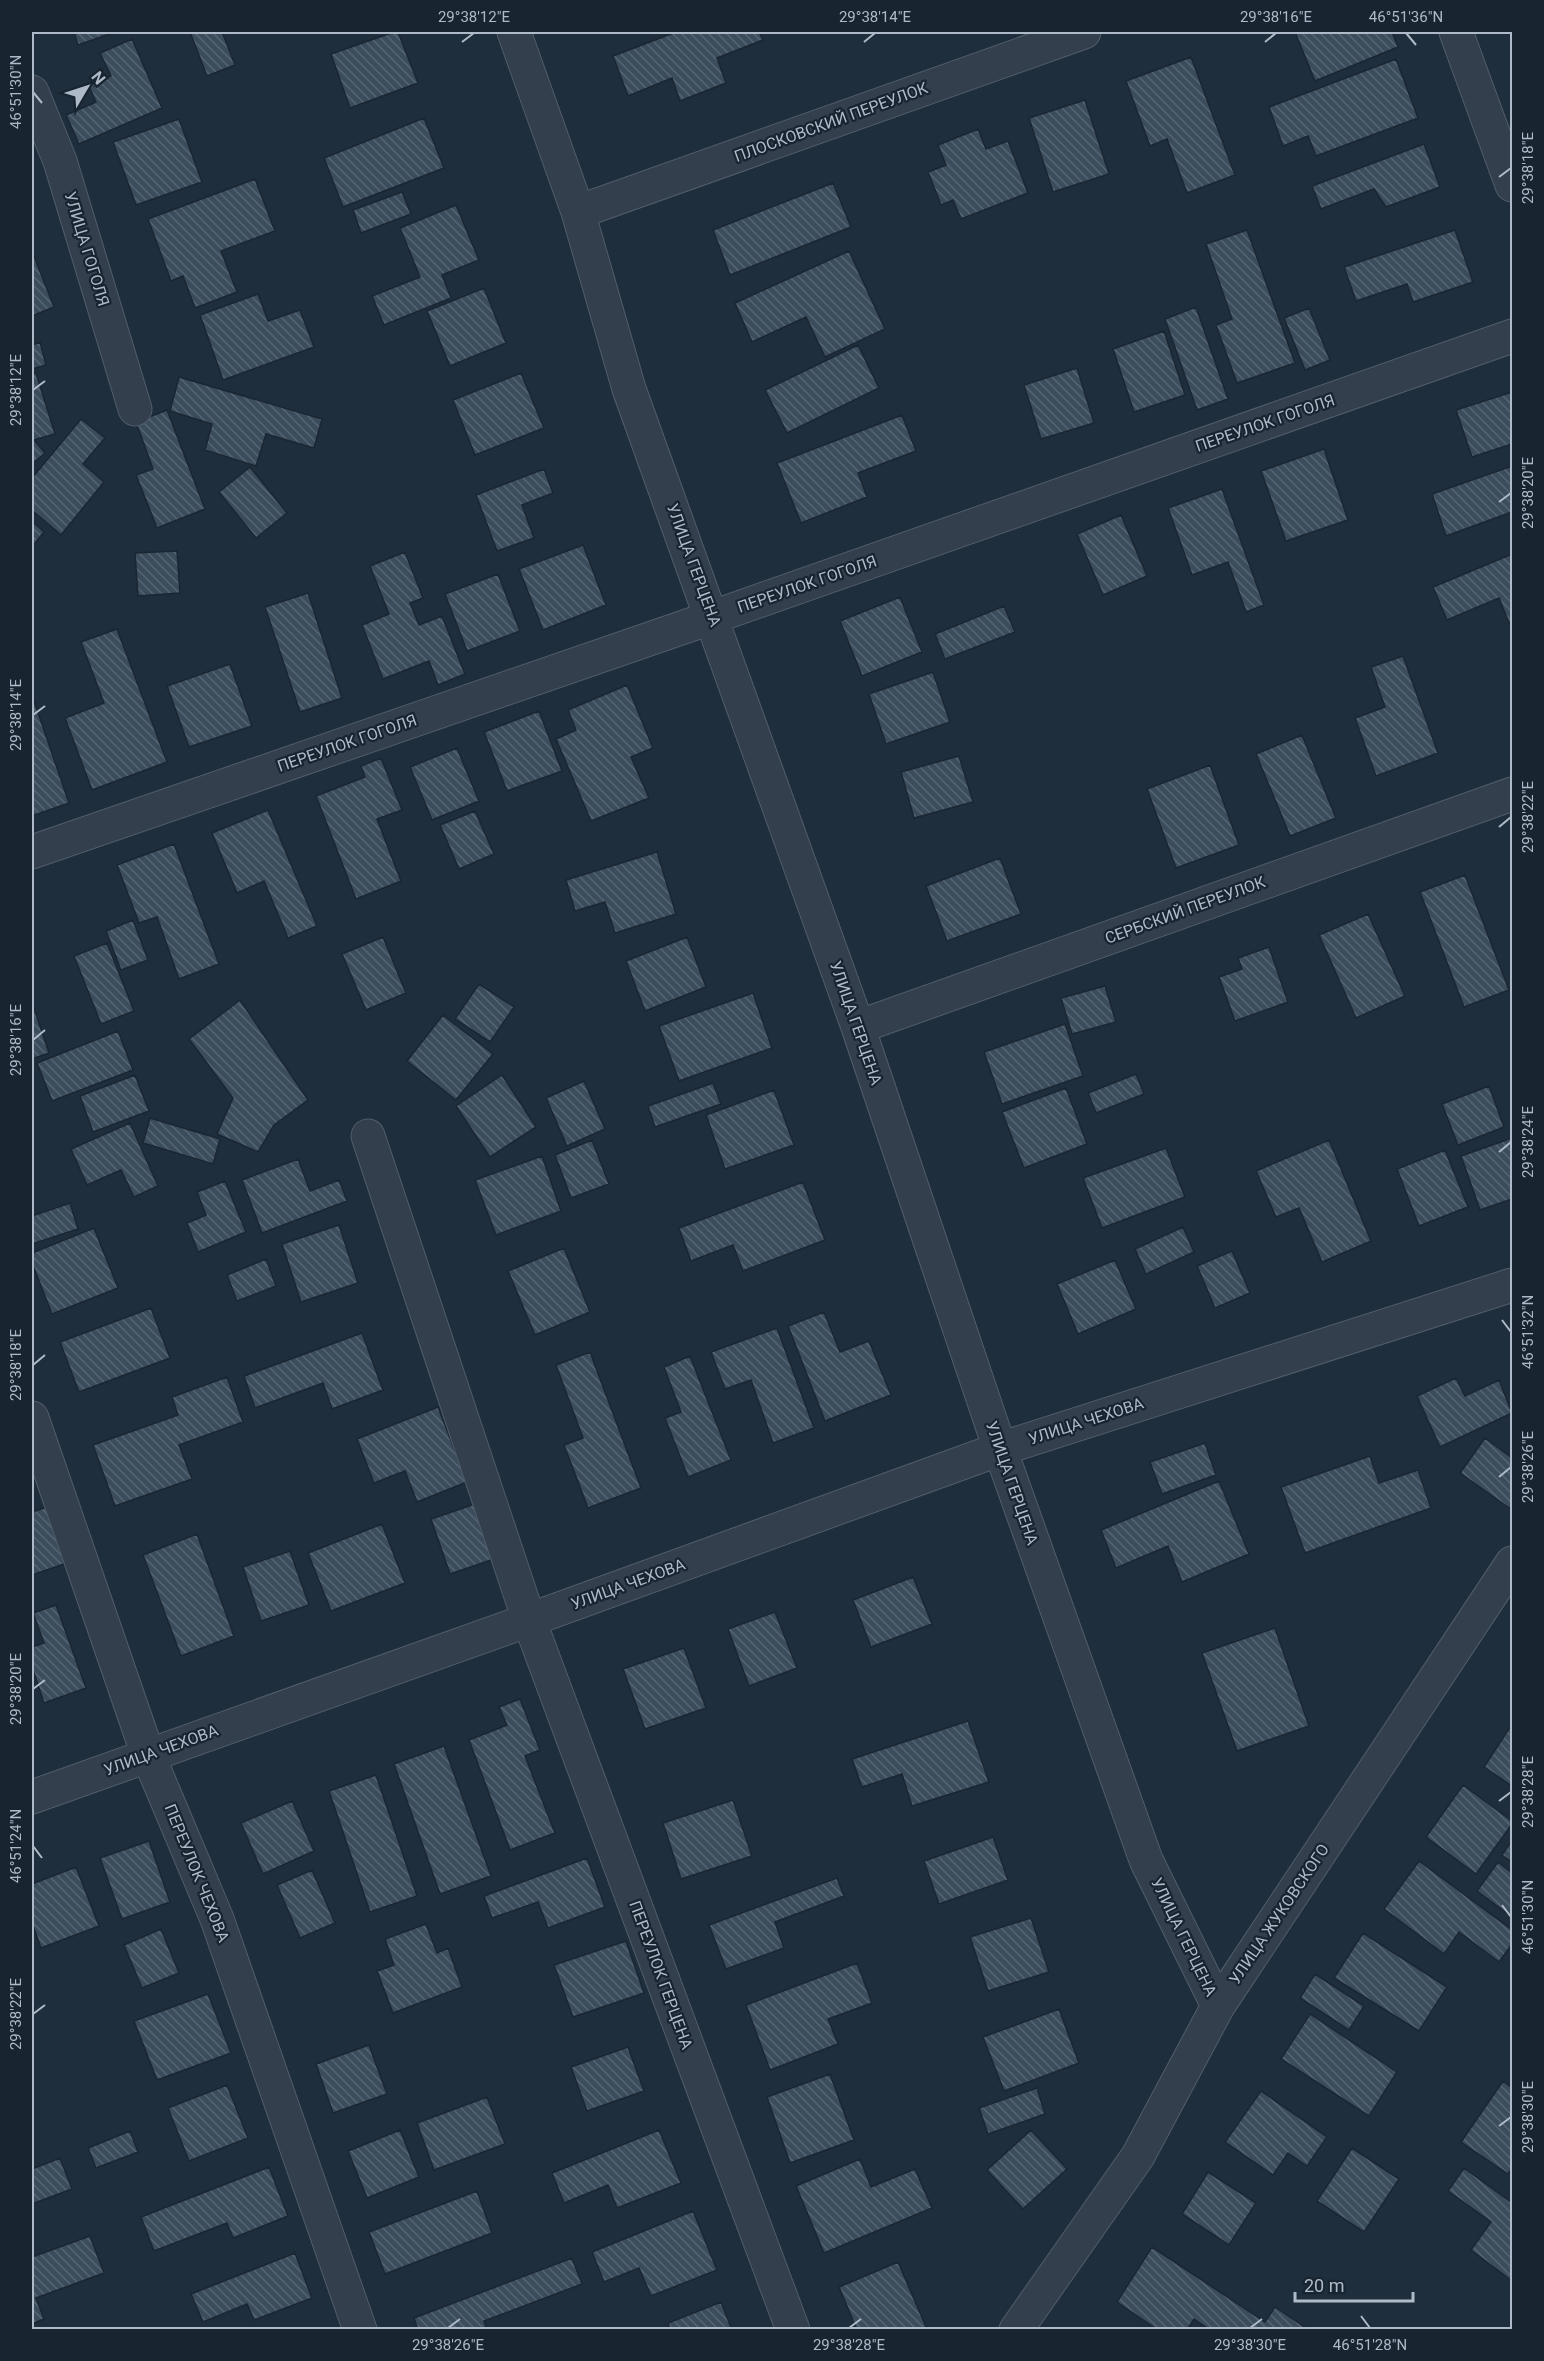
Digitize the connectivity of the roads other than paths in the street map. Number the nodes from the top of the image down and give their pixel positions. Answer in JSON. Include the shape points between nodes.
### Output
{"nodes":[{"id":1,"x":514,"y":32,"type":"edge"},
{"id":2,"x":1084,"y":32,"type":"edge"},
{"id":3,"x":1456,"y":32,"type":"edge"},
{"id":4,"x":32,"y":92,"type":"edge"},
{"id":5,"x":1512,"y":185,"type":"edge"},
{"id":6,"x":578,"y":212,"type":"junction"},
{"id":7,"x":1512,"y":336,"type":"edge"},
{"id":8,"x":135,"y":409,"type":"dead end"},
{"id":9,"x":713,"y":617,"type":"junction"},
{"id":10,"x":1512,"y":794,"type":"edge"},
{"id":11,"x":32,"y":852,"type":"edge"},
{"id":12,"x":858,"y":1027,"type":"junction"},
{"id":13,"x":368,"y":1136,"type":"dead end"},
{"id":14,"x":1512,"y":1285,"type":"edge"},
{"id":15,"x":32,"y":1418,"type":"edge"},
{"id":16,"x":1000,"y":1449,"type":"junction"},
{"id":17,"x":1512,"y":1563,"type":"edge"},
{"id":18,"x":529,"y":1620,"type":"junction"},
{"id":19,"x":148,"y":1755,"type":"junction"},
{"id":20,"x":32,"y":1797,"type":"edge"},
{"id":21,"x":1218,"y":2006,"type":"junction"},
{"id":22,"x":360,"y":2330,"type":"edge"},
{"id":23,"x":793,"y":2330,"type":"edge"},
{"id":24,"x":1016,"y":2330,"type":"edge"}],
"edges":[{"from":1,"to":6,"type":"street","name":"УЛИЦА ГЕРЦЕНА"},
{"from":2,"to":6,"type":"street","name":"ПЛОСКОВСКИЙ ПЕРЕУЛОК"},
{"from":3,"to":5,"type":"street"},
{"from":4,"to":8,"type":"street","name":"УЛИЦА ГОГОЛЯ","via":[[60,161]]},
{"from":6,"to":9,"type":"street","name":"УЛИЦА ГЕРЦЕНА","via":[[629,388]]},
{"from":7,"to":9,"type":"street","name":"ПЕРЕУЛОК ГОГОЛЯ"},
{"from":9,"to":11,"type":"street","name":"ПЕРЕУЛОК ГОГОЛЯ"},
{"from":9,"to":12,"type":"street","name":"УЛИЦА ГЕРЦЕНА"},
{"from":10,"to":12,"type":"street","name":"СЕРБСКИЙ ПЕРЕУЛОК"},
{"from":12,"to":16,"type":"street","name":"УЛИЦА ГЕРЦЕНА"},
{"from":13,"to":18,"type":"street"},
{"from":14,"to":16,"type":"street","name":"УЛИЦА ЧЕХОВА"},
{"from":15,"to":19,"type":"street","name":"ПЕРЕУЛОК ЧЕХОВА"},
{"from":16,"to":18,"type":"street","name":"УЛИЦА ЧЕХОВА"},
{"from":16,"to":21,"type":"street","name":"УЛИЦА ГЕРЦЕНА","via":[[1146,1860]]},
{"from":17,"to":21,"type":"street","name":"УЛИЦА ЖУКОВСКОГО"},
{"from":18,"to":19,"type":"street","name":"УЛИЦА ЧЕХОВА"},
{"from":18,"to":23,"type":"street","name":"ПЕРЕУЛОК ГЕРЦЕНА"},
{"from":19,"to":20,"type":"street","name":"УЛИЦА ЧЕХОВА"},
{"from":19,"to":22,"type":"street","name":"ПЕРЕУЛОК ЧЕХОВА","via":[[217,1918]]},
{"from":21,"to":24,"type":"street","name":"УЛИЦА ЖУКОВСКОГО","via":[[1138,2156]]}]}
